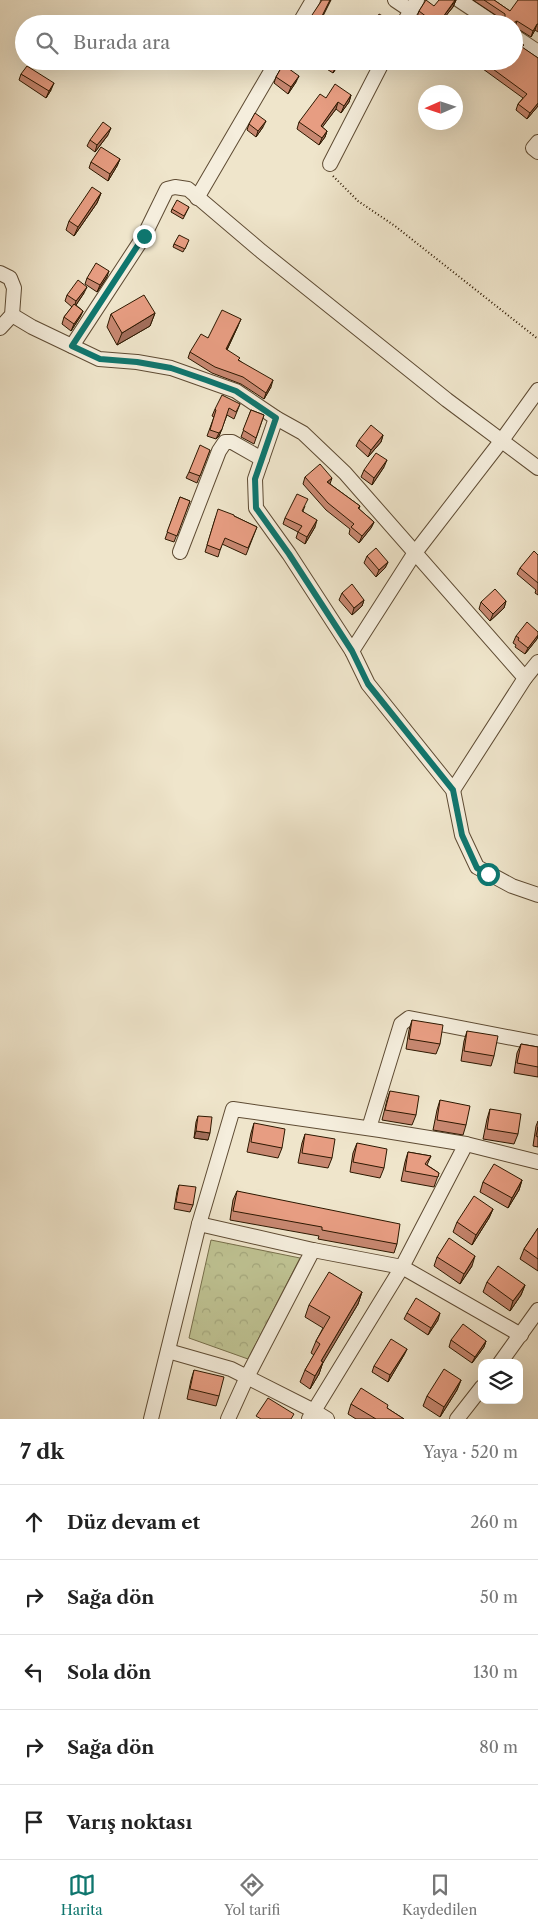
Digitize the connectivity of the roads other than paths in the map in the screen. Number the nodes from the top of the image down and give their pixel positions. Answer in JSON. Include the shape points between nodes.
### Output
{"nodes":[{"id":1,"x":313,"y":0,"type":"edge"},
{"id":2,"x":395,"y":0,"type":"edge"},
{"id":3,"x":459,"y":0,"type":"edge"},
{"id":4,"x":413,"y":5,"type":"edge"},
{"id":5,"x":304,"y":15,"type":"edge"},
{"id":6,"x":482,"y":15,"type":"edge"},
{"id":7,"x":523,"y":42,"type":"edge"},
{"id":8,"x":538,"y":52,"type":"edge"},
{"id":9,"x":272,"y":70,"type":"edge"},
{"id":10,"x":378,"y":70,"type":"edge"},
{"id":11,"x":538,"y":142,"type":"edge"},
{"id":12,"x":538,"y":152,"type":"edge"},
{"id":13,"x":330,"y":164,"type":"road end"},
{"id":14,"x":197,"y":198,"type":"junction"},
{"id":15,"x":0,"y":273,"type":"edge"},
{"id":16,"x":12,"y":315,"type":"junction"},
{"id":17,"x":0,"y":328,"type":"edge"},
{"id":18,"x":72,"y":346,"type":"junction"},
{"id":19,"x":538,"y":390,"type":"edge"},
{"id":20,"x":276,"y":418,"type":"junction"},
{"id":21,"x":502,"y":440,"type":"junction"},
{"id":22,"x":262,"y":459,"type":"junction"},
{"id":23,"x":538,"y":468,"type":"edge"},
{"id":24,"x":180,"y":552,"type":"dead end"},
{"id":25,"x":414,"y":554,"type":"junction"},
{"id":26,"x":352,"y":651,"type":"junction"},
{"id":27,"x":538,"y":662,"type":"edge"},
{"id":28,"x":525,"y":678,"type":"junction"},
{"id":29,"x":453,"y":790,"type":"junction"},
{"id":30,"x":538,"y":895,"type":"edge"},
{"id":31,"x":538,"y":1043,"type":"edge"},
{"id":32,"x":369,"y":1128,"type":"junction"},
{"id":33,"x":466,"y":1144,"type":"junction"},
{"id":34,"x":538,"y":1162,"type":"edge"},
{"id":35,"x":199,"y":1224,"type":"junction"},
{"id":36,"x":313,"y":1250,"type":"junction"},
{"id":37,"x":402,"y":1267,"type":"junction"},
{"id":38,"x":538,"y":1310,"type":"edge"},
{"id":39,"x":521,"y":1335,"type":"junction"},
{"id":40,"x":168,"y":1351,"type":"junction"},
{"id":41,"x":503,"y":1359,"type":"edge"},
{"id":42,"x":246,"y":1377,"type":"junction"},
{"id":43,"x":478,"y":1392,"type":"edge"},
{"id":44,"x":312,"y":1415,"type":"edge"},
{"id":45,"x":151,"y":1419,"type":"edge"},
{"id":46,"x":228,"y":1419,"type":"edge"},
{"id":47,"x":327,"y":1419,"type":"edge"},
{"id":48,"x":458,"y":1419,"type":"edge"}],
"edges":[{"from":1,"to":5,"type":"street"},
{"from":2,"to":4,"type":"street"},
{"from":3,"to":6,"type":"street"},
{"from":7,"to":8,"type":"street"},
{"from":9,"to":14,"type":"street"},
{"from":10,"to":13,"type":"street"},
{"from":11,"to":12,"type":"street","via":[[533,148]]},
{"from":14,"to":18,"type":"street","via":[[188,189],[167,189],[144,236]]},
{"from":14,"to":21,"type":"street","via":[[447,400]]},
{"from":15,"to":16,"type":"street","via":[[10,278],[14,288]]},
{"from":16,"to":17,"type":"street"},
{"from":16,"to":18,"type":"street"},
{"from":18,"to":20,"type":"street","via":[[100,359],[171,368],[206,380],[236,391]]},
{"from":19,"to":21,"type":"street"},
{"from":20,"to":22,"type":"street"},
{"from":20,"to":25,"type":"street","via":[[303,433],[344,473]]},
{"from":21,"to":23,"type":"street"},
{"from":21,"to":25,"type":"street"},
{"from":22,"to":24,"type":"street","via":[[232,442],[225,442]]},
{"from":22,"to":26,"type":"street","via":[[255,479],[256,508]]},
{"from":25,"to":26,"type":"street"},
{"from":25,"to":28,"type":"street"},
{"from":26,"to":29,"type":"street","via":[[368,684]]},
{"from":27,"to":28,"type":"street"},
{"from":28,"to":29,"type":"street"},
{"from":29,"to":30,"type":"street","via":[[462,835],[477,868]]},
{"from":31,"to":32,"type":"street","via":[[409,1018],[401,1024]]},
{"from":32,"to":33,"type":"street"},
{"from":32,"to":35,"type":"street","via":[[233,1109]]},
{"from":33,"to":34,"type":"street"},
{"from":33,"to":37,"type":"street"},
{"from":35,"to":36,"type":"street"},
{"from":35,"to":40,"type":"street"},
{"from":36,"to":37,"type":"street"},
{"from":36,"to":42,"type":"street"},
{"from":37,"to":39,"type":"street"},
{"from":37,"to":44,"type":"street"},
{"from":38,"to":39,"type":"street"},
{"from":39,"to":41,"type":"street"},
{"from":40,"to":42,"type":"street","via":[[231,1369]]},
{"from":40,"to":45,"type":"street"},
{"from":42,"to":44,"type":"street"},
{"from":42,"to":46,"type":"street"},
{"from":43,"to":48,"type":"street"},
{"from":44,"to":47,"type":"street"}]}
